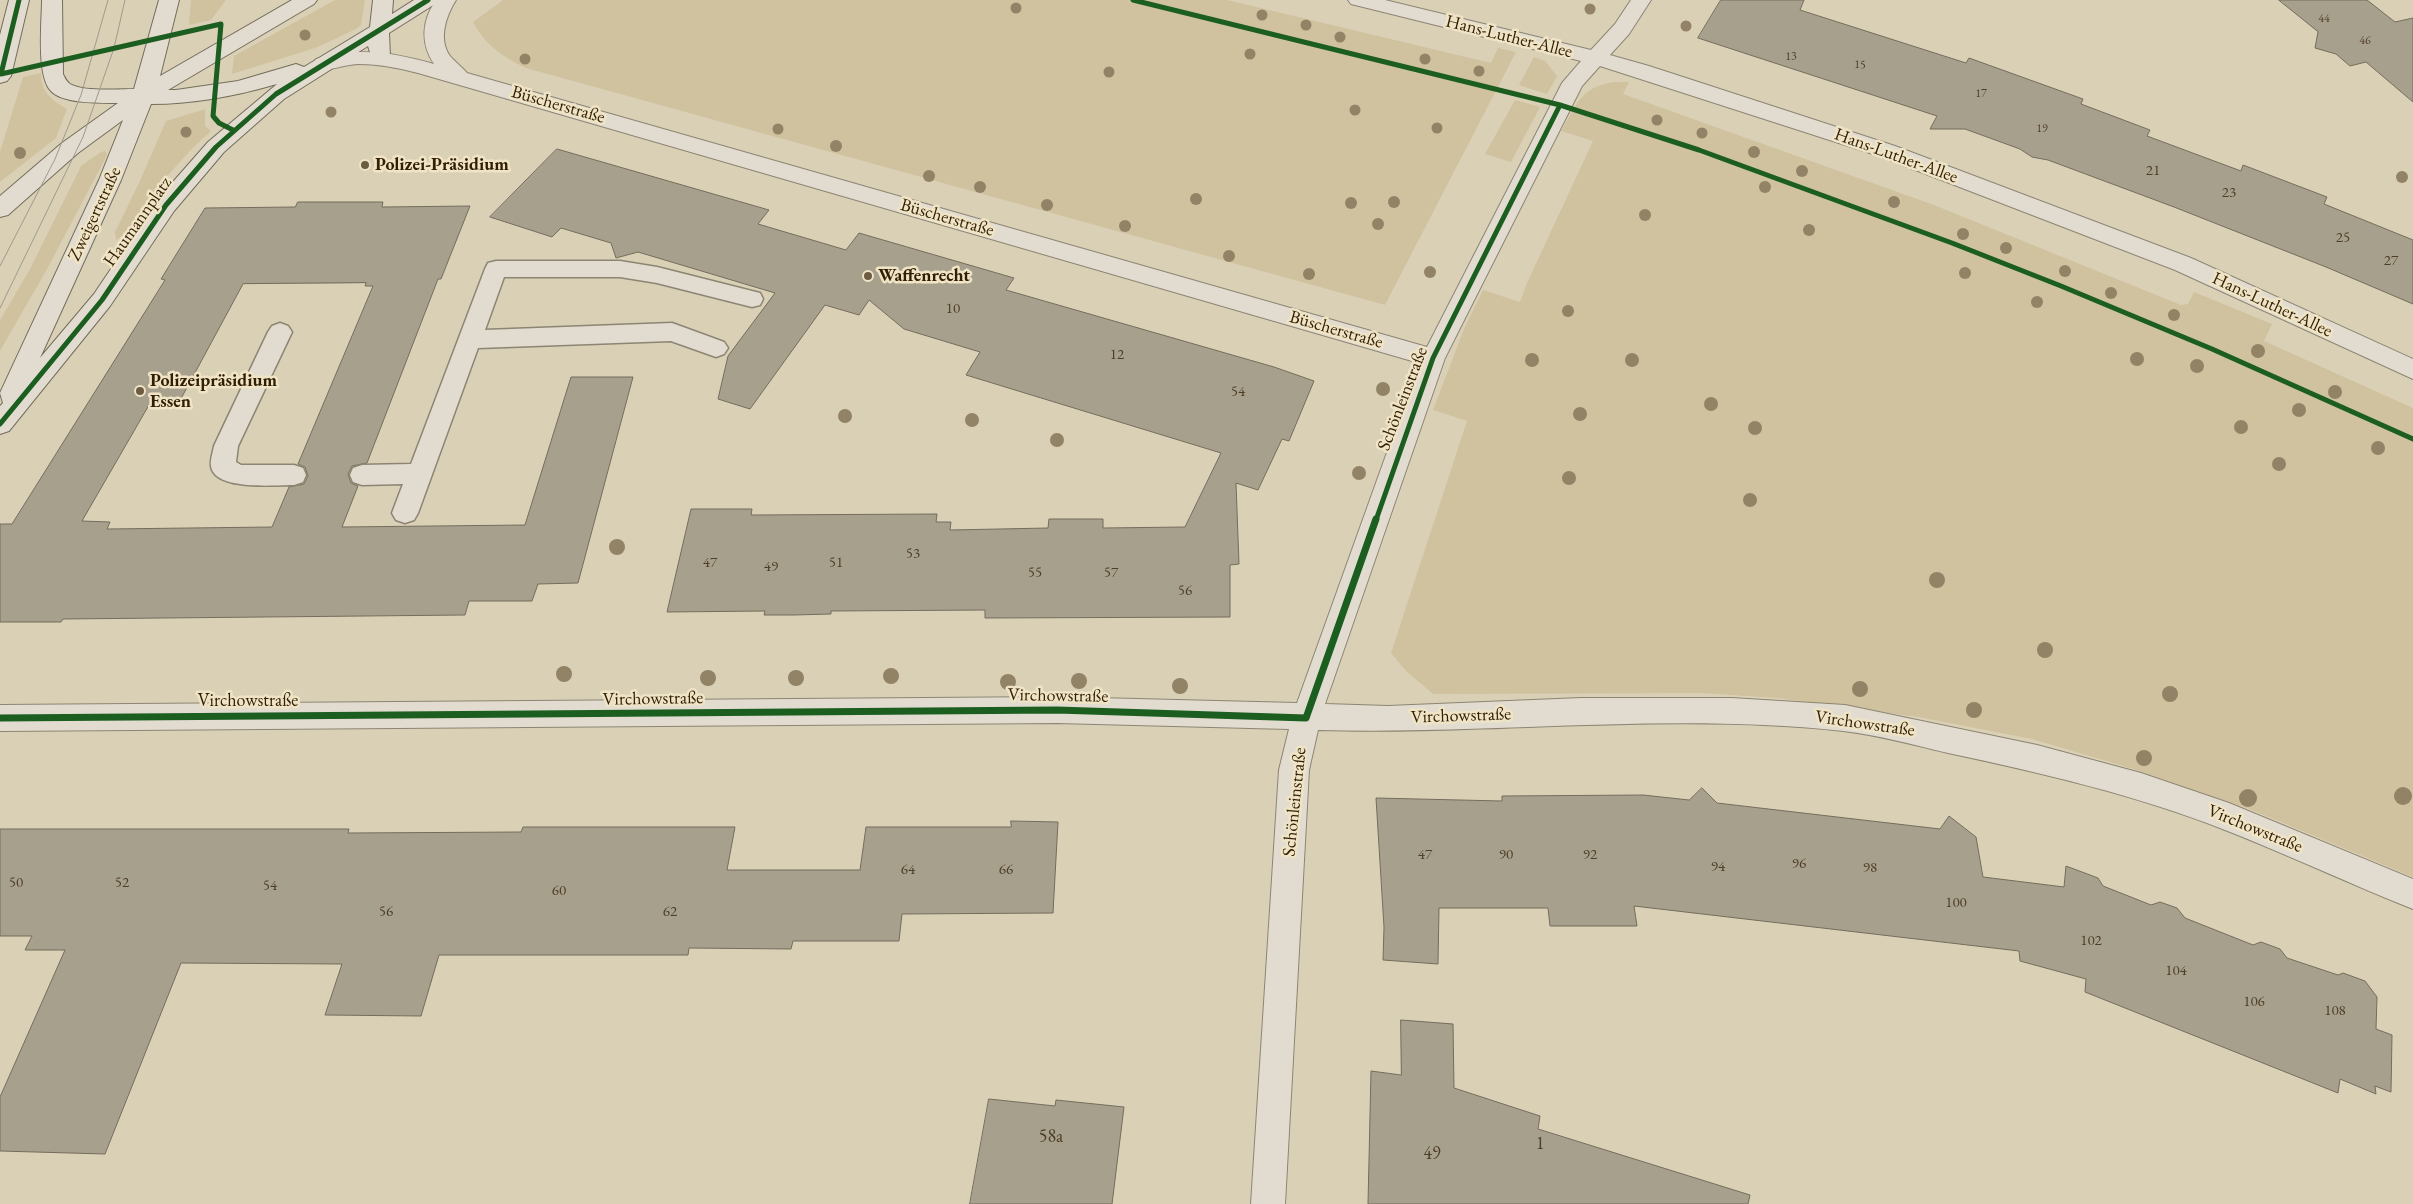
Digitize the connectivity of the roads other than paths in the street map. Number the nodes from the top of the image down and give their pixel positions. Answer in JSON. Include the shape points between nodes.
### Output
{"nodes":[{"id":1,"x":19,"y":0,"type":"edge"},
{"id":2,"x":52,"y":0,"type":"edge"},
{"id":3,"x":169,"y":0,"type":"edge"},
{"id":4,"x":307,"y":0,"type":"edge"},
{"id":5,"x":383,"y":0,"type":"edge"},
{"id":6,"x":428,"y":0,"type":"edge"},
{"id":7,"x":446,"y":0,"type":"edge"},
{"id":8,"x":1358,"y":0,"type":"edge"},
{"id":9,"x":1641,"y":0,"type":"edge"},
{"id":10,"x":379,"y":29,"type":"junction"},
{"id":11,"x":380,"y":57,"type":"junction"},
{"id":12,"x":1595,"y":59,"type":"junction"},
{"id":13,"x":323,"y":64,"type":"junction"},
{"id":14,"x":0,"y":76,"type":"edge"},
{"id":15,"x":460,"y":78,"type":"junction"},
{"id":16,"x":144,"y":97,"type":"junction"},
{"id":17,"x":0,"y":209,"type":"edge"},
{"id":18,"x":752,"y":299,"type":"dead end"},
{"id":19,"x":280,"y":332,"type":"dead end"},
{"id":20,"x":470,"y":339,"type":"junction"},
{"id":21,"x":716,"y":348,"type":"dead end"},
{"id":22,"x":1434,"y":358,"type":"junction"},
{"id":23,"x":2413,"y":370,"type":"edge"},
{"id":24,"x":0,"y":422,"type":"edge"},
{"id":25,"x":418,"y":474,"type":"junction"},
{"id":26,"x":294,"y":475,"type":"dead end"},
{"id":27,"x":362,"y":475,"type":"dead end"},
{"id":28,"x":405,"y":513,"type":"dead end"},
{"id":29,"x":0,"y":718,"type":"edge"},
{"id":30,"x":1306,"y":718,"type":"junction"},
{"id":31,"x":2413,"y":894,"type":"edge"},
{"id":32,"x":1268,"y":1204,"type":"edge"}],
"edges":[{"from":1,"to":14,"type":"street"},
{"from":2,"to":16,"type":"street","via":[[53,74],[58,86],[73,94]]},
{"from":3,"to":16,"type":"street","name":"Zweigertstraße","via":[[162,38]]},
{"from":4,"to":16,"type":"street","via":[[219,48]]},
{"from":5,"to":10,"type":"street"},
{"from":6,"to":10,"type":"street","name":"Haumannplatz"},
{"from":7,"to":15,"type":"street","via":[[433,30],[439,55]]},
{"from":8,"to":12,"type":"street","name":"Hans-Luther-Allee"},
{"from":9,"to":12,"type":"street","name":"Schönleinstraße","via":[[1622,29]]},
{"from":10,"to":11,"type":"street"},
{"from":10,"to":13,"type":"street","name":"Haumannplatz"},
{"from":11,"to":13,"type":"street","name":"Büscherstraße","via":[[344,58]]},
{"from":11,"to":15,"type":"street","name":"Büscherstraße"},
{"from":12,"to":22,"type":"street","name":"Schönleinstraße","via":[[1573,83],[1560,104]]},
{"from":12,"to":23,"type":"street","name":"Hans-Luther-Allee","via":[[1642,71],[1887,152],[2137,246]]},
{"from":13,"to":16,"type":"street","via":[[216,92]]},
{"from":13,"to":24,"type":"street","name":"Haumannplatz","via":[[276,94],[252,114],[184,182],[102,300]]},
{"from":15,"to":22,"type":"street","name":"Büscherstraße"},
{"from":16,"to":17,"type":"street","via":[[84,137]]},
{"from":16,"to":24,"type":"street","name":"Zweigertstraße","via":[[105,194]]},
{"from":18,"to":20,"type":"lane","via":[[620,269],[496,269]]},
{"from":19,"to":26,"type":"lane","via":[[226,446],[223,466],[237,475]]},
{"from":20,"to":21,"type":"lane","via":[[672,332]]},
{"from":20,"to":25,"type":"lane"},
{"from":22,"to":30,"type":"street","name":"Schönleinstraße"},
{"from":25,"to":27,"type":"lane"},
{"from":25,"to":28,"type":"lane"},
{"from":29,"to":30,"type":"street","name":"Virchowstraße","via":[[1057,710]]},
{"from":30,"to":31,"type":"street","name":"Virchowstraße","via":[[1732,711],[1845,718],[2037,758],[2132,785],[2229,817]]},
{"from":30,"to":32,"type":"street","name":"Schönleinstraße","via":[[1294,770]]}]}
